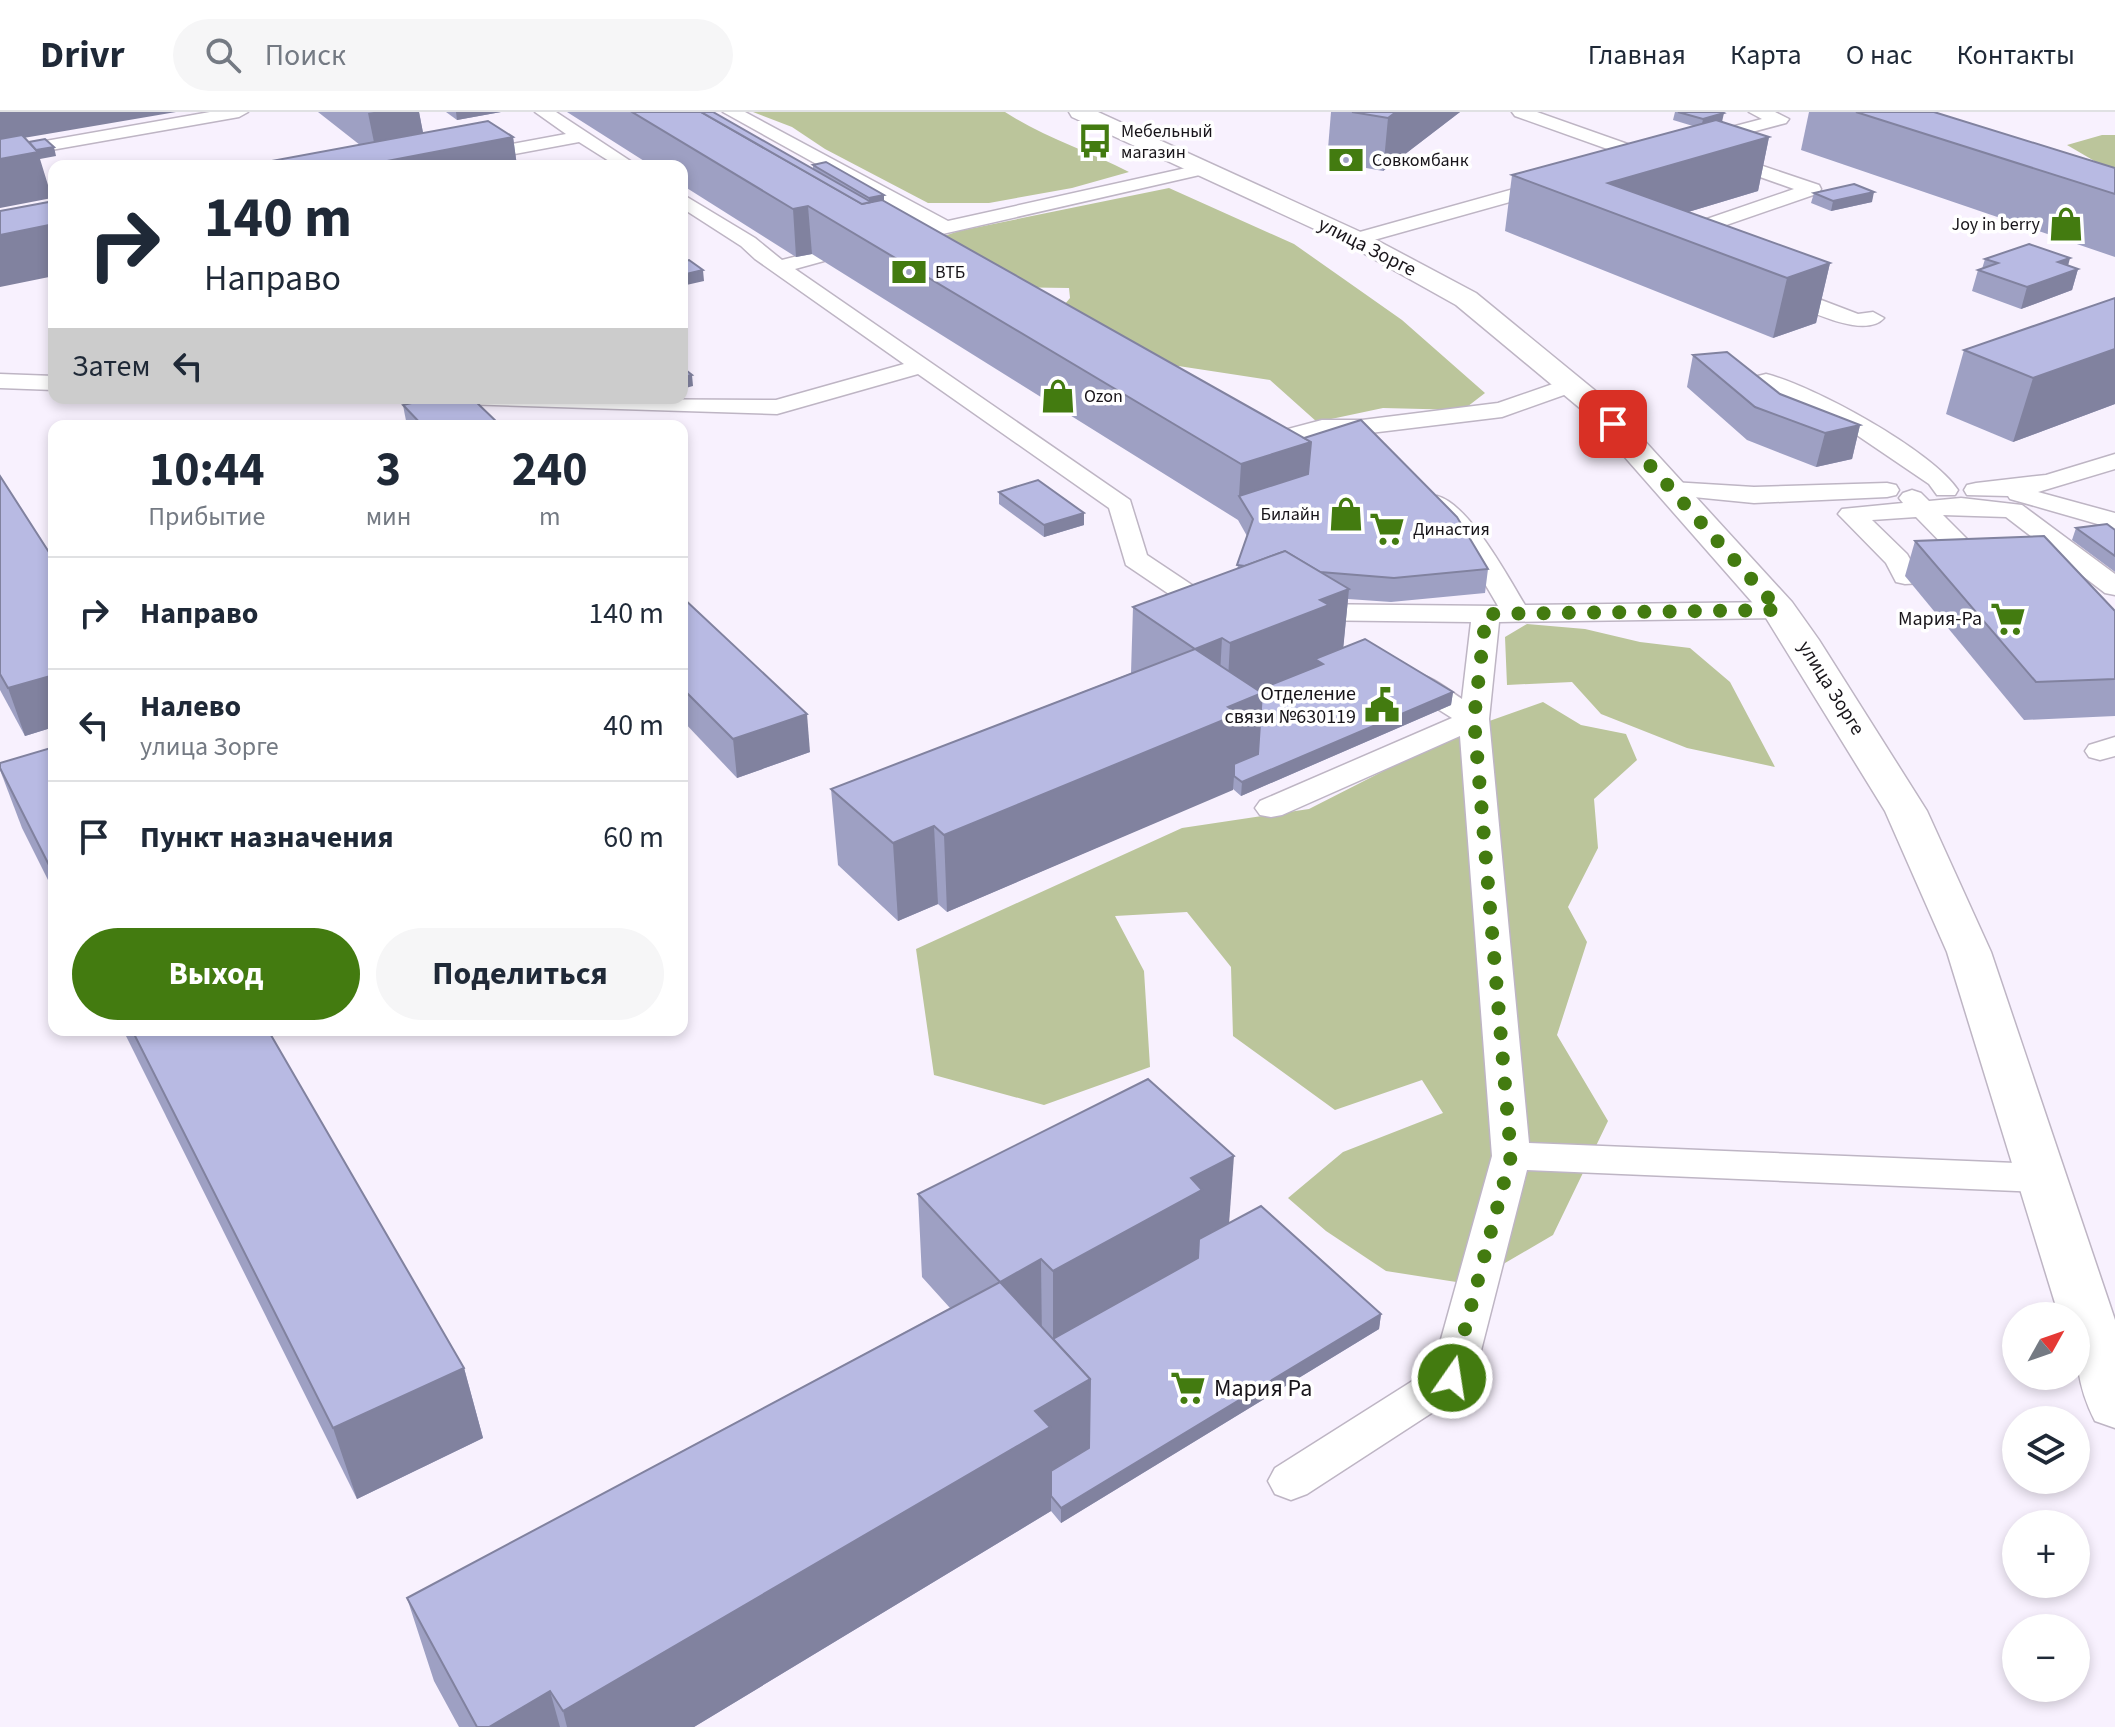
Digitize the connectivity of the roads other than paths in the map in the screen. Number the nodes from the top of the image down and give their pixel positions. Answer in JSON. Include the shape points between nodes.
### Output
{"nodes":[{"id":1,"x":239,"y":112,"type":"edge"},
{"id":2,"x":544,"y":112,"type":"edge"},
{"id":3,"x":732,"y":112,"type":"edge"},
{"id":4,"x":1080,"y":112,"type":"edge"},
{"id":5,"x":1521,"y":112,"type":"edge"},
{"id":6,"x":1758,"y":112,"type":"edge"},
{"id":7,"x":581,"y":136,"type":"junction"},
{"id":8,"x":430,"y":140,"type":"edge"},
{"id":9,"x":0,"y":154,"type":"edge"},
{"id":10,"x":455,"y":159,"type":"junction"},
{"id":11,"x":450,"y":160,"type":"edge"},
{"id":12,"x":619,"y":160,"type":"edge"},
{"id":13,"x":1617,"y":166,"type":"edge"},
{"id":14,"x":1204,"y":169,"type":"junction"},
{"id":15,"x":1573,"y":178,"type":"edge"},
{"id":16,"x":688,"y":204,"type":"edge"},
{"id":17,"x":943,"y":226,"type":"junction"},
{"id":18,"x":904,"y":236,"type":"junction"},
{"id":19,"x":1356,"y":239,"type":"junction"},
{"id":20,"x":873,"y":244,"type":"edge"},
{"id":21,"x":931,"y":252,"type":"edge"},
{"id":22,"x":1689,"y":253,"type":"edge"},
{"id":23,"x":817,"y":257,"type":"edge"},
{"id":24,"x":782,"y":266,"type":"junction"},
{"id":25,"x":1761,"y":283,"type":"edge"},
{"id":26,"x":1865,"y":322,"type":"dead end"},
{"id":27,"x":921,"y":366,"type":"junction"},
{"id":28,"x":0,"y":381,"type":"edge"},
{"id":29,"x":1766,"y":381,"type":"edge"},
{"id":30,"x":48,"y":383,"type":"edge"},
{"id":31,"x":1570,"y":385,"type":"junction"},
{"id":32,"x":665,"y":404,"type":"edge"},
{"id":33,"x":1362,"y":427,"type":"junction"},
{"id":34,"x":1230,"y":430,"type":"edge"},
{"id":35,"x":1383,"y":448,"type":"edge"},
{"id":36,"x":2115,"y":461,"type":"edge"},
{"id":37,"x":1416,"y":482,"type":"edge"},
{"id":38,"x":1672,"y":489,"type":"junction"},
{"id":39,"x":1904,"y":489,"type":"junction"},
{"id":40,"x":1946,"y":490,"type":"junction"},
{"id":41,"x":2007,"y":490,"type":"junction"},
{"id":42,"x":1922,"y":509,"type":"junction"},
{"id":43,"x":2115,"y":521,"type":"edge"},
{"id":44,"x":2025,"y":561,"type":"junction"},
{"id":45,"x":1668,"y":585,"type":"dead end"},
{"id":46,"x":1593,"y":592,"type":"dead end"},
{"id":47,"x":2108,"y":597,"type":"edge"},
{"id":48,"x":1779,"y":610,"type":"junction"},
{"id":49,"x":1613,"y":612,"type":"junction"},
{"id":50,"x":1690,"y":612,"type":"junction"},
{"id":51,"x":1265,"y":613,"type":"junction"},
{"id":52,"x":1486,"y":614,"type":"junction"},
{"id":53,"x":1517,"y":614,"type":"junction"},
{"id":54,"x":1305,"y":637,"type":"edge"},
{"id":55,"x":1389,"y":667,"type":"edge"},
{"id":56,"x":1474,"y":719,"type":"junction"},
{"id":57,"x":1271,"y":808,"type":"dead end"},
{"id":58,"x":1511,"y":1156,"type":"junction"},
{"id":59,"x":2042,"y":1178,"type":"junction"},
{"id":60,"x":2115,"y":1405,"type":"edge"},
{"id":61,"x":1291,"y":1481,"type":"dead end"}],
"edges":[{"from":1,"to":9,"type":"lane"},
{"from":2,"to":7,"type":"lane"},
{"from":3,"to":17,"type":"lane"},
{"from":4,"to":14,"type":"street","name":"улица Зорге"},
{"from":5,"to":13,"type":"lane","via":[[1654,155]]},
{"from":6,"to":22,"type":"lane","via":[[1786,117],[1692,143],[1812,189],[1659,241]]},
{"from":7,"to":10,"type":"lane"},
{"from":7,"to":12,"type":"lane"},
{"from":8,"to":10,"type":"lane"},
{"from":10,"to":11,"type":"lane"},
{"from":14,"to":17,"type":"lane"},
{"from":14,"to":19,"type":"street","name":"улица Зорге"},
{"from":15,"to":19,"type":"lane"},
{"from":16,"to":24,"type":"lane"},
{"from":17,"to":18,"type":"lane"},
{"from":18,"to":20,"type":"lane"},
{"from":18,"to":21,"type":"lane"},
{"from":19,"to":31,"type":"street","name":"улица Зорге","via":[[1466,299]]},
{"from":23,"to":24,"type":"lane"},
{"from":24,"to":27,"type":"lane"},
{"from":25,"to":26,"type":"lane"},
{"from":27,"to":32,"type":"lane","via":[[777,407]]},
{"from":27,"to":51,"type":"lane","via":[[1121,505],[1135,559],[1213,611]]},
{"from":28,"to":30,"type":"lane"},
{"from":29,"to":40,"type":"lane","via":[[1850,420],[1938,479]]},
{"from":31,"to":33,"type":"lane","via":[[1509,416]]},
{"from":31,"to":38,"type":"street","name":"улица Зорге"},
{"from":33,"to":34,"type":"lane","via":[[1322,427],[1256,445]]},
{"from":33,"to":35,"type":"lane"},
{"from":36,"to":41,"type":"lane","via":[[2053,483]]},
{"from":37,"to":53,"type":"lane","via":[[1471,539]]},
{"from":38,"to":39,"type":"lane","via":[[1754,495]]},
{"from":38,"to":48,"type":"street","name":"улица Зорге"},
{"from":39,"to":40,"type":"lane"},
{"from":39,"to":42,"type":"lane"},
{"from":40,"to":41,"type":"lane"},
{"from":41,"to":43,"type":"lane"},
{"from":42,"to":44,"type":"lane","via":[[1967,554]]},
{"from":42,"to":44,"type":"lane","via":[[1851,514],[1898,560],[1905,576]]},
{"from":42,"to":47,"type":"lane","via":[[2013,510]]},
{"from":44,"to":47,"type":"lane","via":[[2050,556]]},
{"from":45,"to":50,"type":"lane"},
{"from":46,"to":49,"type":"lane"},
{"from":48,"to":50,"type":"lane"},
{"from":48,"to":59,"type":"street","name":"улица Зорге","via":[[1906,811],[1969,952]]},
{"from":49,"to":50,"type":"lane"},
{"from":49,"to":53,"type":"lane"},
{"from":51,"to":52,"type":"lane"},
{"from":51,"to":54,"type":"lane"},
{"from":52,"to":53,"type":"lane"},
{"from":52,"to":56,"type":"lane"},
{"from":55,"to":56,"type":"lane"},
{"from":56,"to":57,"type":"lane"},
{"from":56,"to":58,"type":"lane"},
{"from":58,"to":59,"type":"lane"},
{"from":58,"to":61,"type":"lane","via":[[1452,1378]]},
{"from":59,"to":60,"type":"street","name":"улица Зорге"}]}
